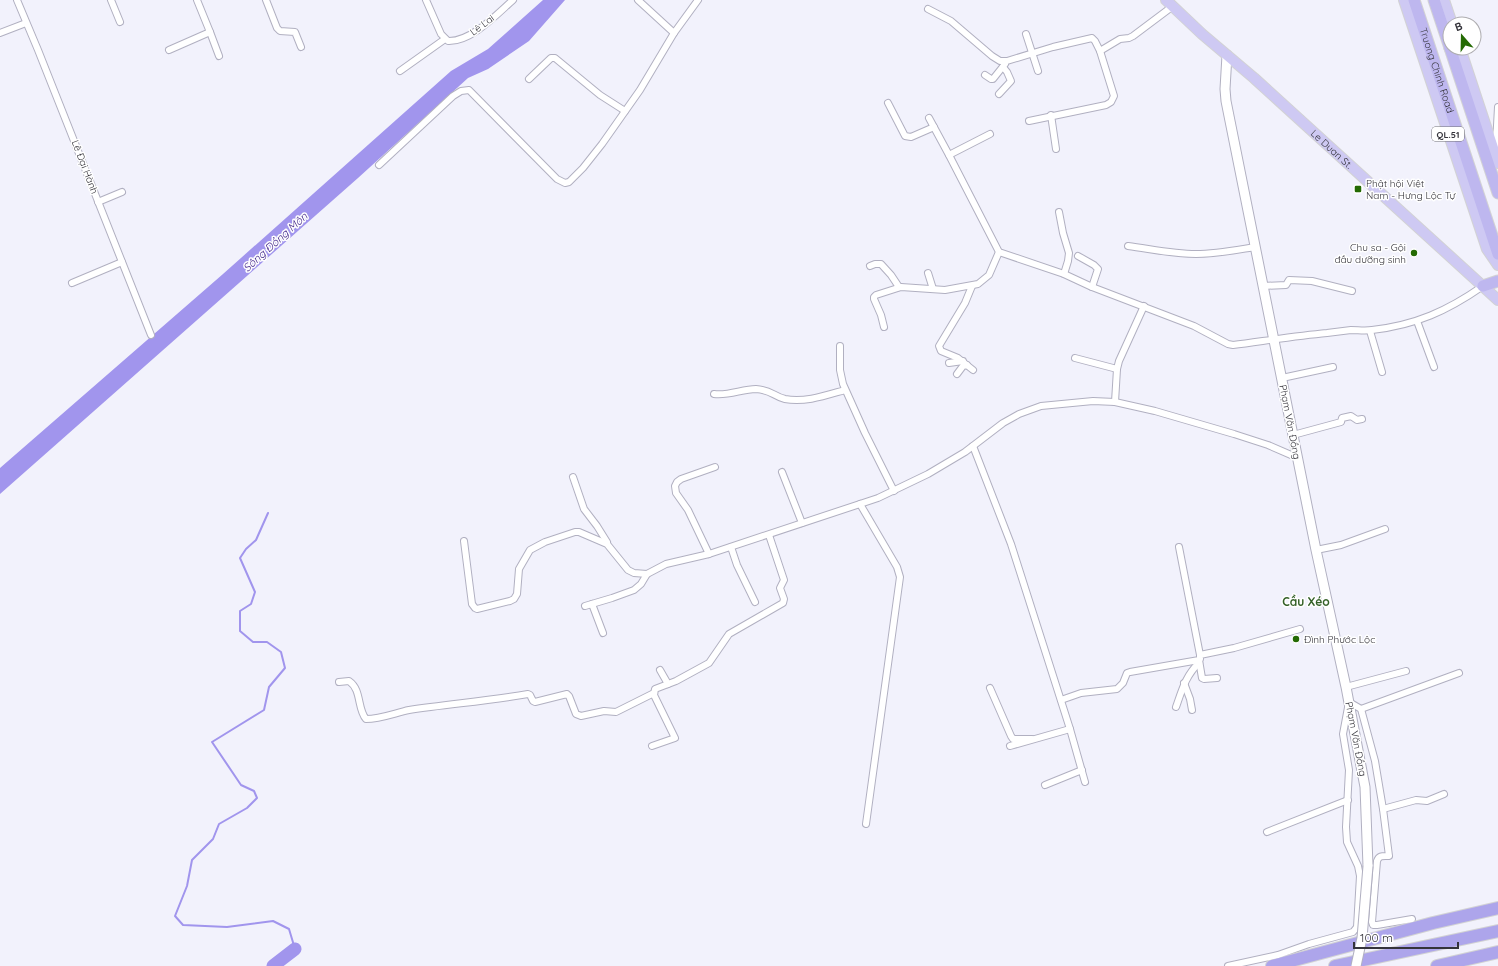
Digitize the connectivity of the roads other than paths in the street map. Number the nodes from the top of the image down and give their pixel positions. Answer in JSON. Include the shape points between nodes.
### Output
{"nodes":[{"id":1,"x":17,"y":0,"type":"edge"},
{"id":2,"x":111,"y":0,"type":"edge"},
{"id":3,"x":197,"y":0,"type":"edge"},
{"id":4,"x":266,"y":0,"type":"edge"},
{"id":5,"x":426,"y":0,"type":"edge"},
{"id":6,"x":512,"y":0,"type":"edge"},
{"id":7,"x":638,"y":0,"type":"edge"},
{"id":8,"x":698,"y":0,"type":"edge"},
{"id":9,"x":1404,"y":0,"type":"edge"},
{"id":10,"x":1414,"y":0,"type":"edge"},
{"id":11,"x":1434,"y":0,"type":"edge"},
{"id":12,"x":1444,"y":0,"type":"edge"},
{"id":13,"x":1169,"y":3,"type":"edge"},
{"id":14,"x":928,"y":9,"type":"dead end"},
{"id":15,"x":1449,"y":16,"type":"edge"},
{"id":16,"x":120,"y":22,"type":"dead end"},
{"id":17,"x":26,"y":23,"type":"junction"},
{"id":18,"x":1442,"y":24,"type":"edge"},
{"id":19,"x":210,"y":32,"type":"junction"},
{"id":20,"x":0,"y":33,"type":"edge"},
{"id":21,"x":674,"y":33,"type":"junction"},
{"id":22,"x":1026,"y":34,"type":"dead end"},
{"id":23,"x":446,"y":40,"type":"junction"},
{"id":24,"x":301,"y":47,"type":"dead end"},
{"id":25,"x":169,"y":50,"type":"dead end"},
{"id":26,"x":1100,"y":51,"type":"junction"},
{"id":27,"x":1032,"y":53,"type":"junction"},
{"id":28,"x":1227,"y":55,"type":"junction"},
{"id":29,"x":219,"y":56,"type":"dead end"},
{"id":30,"x":1453,"y":56,"type":"edge"},
{"id":31,"x":1463,"y":56,"type":"edge"},
{"id":32,"x":1007,"y":61,"type":"junction"},
{"id":33,"x":1003,"y":68,"type":"junction"},
{"id":34,"x":400,"y":71,"type":"dead end"},
{"id":35,"x":1038,"y":71,"type":"dead end"},
{"id":36,"x":985,"y":75,"type":"dead end"},
{"id":37,"x":529,"y":79,"type":"dead end"},
{"id":38,"x":999,"y":94,"type":"dead end"},
{"id":39,"x":888,"y":103,"type":"dead end"},
{"id":40,"x":1498,"y":107,"type":"edge"},
{"id":41,"x":625,"y":111,"type":"junction"},
{"id":42,"x":1051,"y":115,"type":"junction"},
{"id":43,"x":929,"y":118,"type":"dead end"},
{"id":44,"x":1029,"y":121,"type":"dead end"},
{"id":45,"x":934,"y":127,"type":"junction"},
{"id":46,"x":990,"y":134,"type":"dead end"},
{"id":47,"x":1056,"y":149,"type":"dead end"},
{"id":48,"x":1494,"y":150,"type":"junction"},
{"id":49,"x":949,"y":155,"type":"junction"},
{"id":50,"x":1498,"y":163,"type":"edge"},
{"id":51,"x":379,"y":165,"type":"dead end"},
{"id":52,"x":122,"y":192,"type":"dead end"},
{"id":53,"x":1498,"y":193,"type":"edge"},
{"id":54,"x":98,"y":202,"type":"junction"},
{"id":55,"x":1059,"y":212,"type":"dead end"},
{"id":56,"x":1128,"y":246,"type":"dead end"},
{"id":57,"x":1255,"y":247,"type":"junction"},
{"id":58,"x":999,"y":252,"type":"junction"},
{"id":59,"x":1498,"y":254,"type":"edge"},
{"id":60,"x":1078,"y":256,"type":"dead end"},
{"id":61,"x":122,"y":262,"type":"junction"},
{"id":62,"x":1498,"y":265,"type":"edge"},
{"id":63,"x":870,"y":266,"type":"dead end"},
{"id":64,"x":928,"y":273,"type":"dead end"},
{"id":65,"x":1064,"y":274,"type":"junction"},
{"id":66,"x":1498,"y":281,"type":"edge"},
{"id":67,"x":72,"y":283,"type":"dead end"},
{"id":68,"x":972,"y":286,"type":"junction"},
{"id":69,"x":1263,"y":286,"type":"junction"},
{"id":70,"x":1483,"y":286,"type":"junction"},
{"id":71,"x":899,"y":287,"type":"junction"},
{"id":72,"x":1092,"y":287,"type":"junction"},
{"id":73,"x":933,"y":289,"type":"junction"},
{"id":74,"x":1352,"y":291,"type":"dead end"},
{"id":75,"x":1498,"y":300,"type":"edge"},
{"id":76,"x":1144,"y":306,"type":"junction"},
{"id":77,"x":1417,"y":321,"type":"junction"},
{"id":78,"x":884,"y":327,"type":"dead end"},
{"id":79,"x":1370,"y":331,"type":"junction"},
{"id":80,"x":151,"y":335,"type":"dead end"},
{"id":81,"x":1274,"y":339,"type":"junction"},
{"id":82,"x":840,"y":346,"type":"dead end"},
{"id":83,"x":1074,"y":358,"type":"dead end"},
{"id":84,"x":949,"y":363,"type":"dead end"},
{"id":85,"x":965,"y":363,"type":"junction"},
{"id":86,"x":1333,"y":367,"type":"dead end"},
{"id":87,"x":1434,"y":367,"type":"dead end"},
{"id":88,"x":1117,"y":369,"type":"junction"},
{"id":89,"x":973,"y":370,"type":"dead end"},
{"id":90,"x":1382,"y":372,"type":"dead end"},
{"id":91,"x":957,"y":374,"type":"dead end"},
{"id":92,"x":1282,"y":378,"type":"junction"},
{"id":93,"x":845,"y":390,"type":"junction"},
{"id":94,"x":714,"y":394,"type":"dead end"},
{"id":95,"x":1115,"y":402,"type":"junction"},
{"id":96,"x":1362,"y":419,"type":"dead end"},
{"id":97,"x":1293,"y":435,"type":"junction"},
{"id":98,"x":973,"y":446,"type":"junction"},
{"id":99,"x":1298,"y":458,"type":"junction"},
{"id":100,"x":715,"y":467,"type":"dead end"},
{"id":101,"x":782,"y":472,"type":"dead end"},
{"id":102,"x":573,"y":477,"type":"dead end"},
{"id":103,"x":894,"y":490,"type":"junction"},
{"id":104,"x":860,"y":504,"type":"junction"},
{"id":105,"x":802,"y":524,"type":"junction"},
{"id":106,"x":1386,"y":529,"type":"dead end"},
{"id":107,"x":769,"y":535,"type":"junction"},
{"id":108,"x":464,"y":542,"type":"dead end"},
{"id":109,"x":607,"y":544,"type":"junction"},
{"id":110,"x":731,"y":547,"type":"junction"},
{"id":111,"x":1179,"y":547,"type":"dead end"},
{"id":112,"x":1316,"y":550,"type":"junction"},
{"id":113,"x":709,"y":554,"type":"junction"},
{"id":114,"x":647,"y":574,"type":"junction"},
{"id":115,"x":755,"y":602,"type":"dead end"},
{"id":116,"x":1300,"y":629,"type":"dead end"},
{"id":117,"x":603,"y":633,"type":"dead end"},
{"id":118,"x":1199,"y":660,"type":"junction"},
{"id":119,"x":660,"y":670,"type":"dead end"},
{"id":120,"x":1406,"y":671,"type":"dead end"},
{"id":121,"x":1459,"y":673,"type":"dead end"},
{"id":122,"x":1217,"y":678,"type":"dead end"},
{"id":123,"x":339,"y":682,"type":"dead end"},
{"id":124,"x":1184,"y":683,"type":"junction"},
{"id":125,"x":668,"y":684,"type":"junction"},
{"id":126,"x":1346,"y":687,"type":"junction"},
{"id":127,"x":990,"y":688,"type":"dead end"},
{"id":128,"x":654,"y":693,"type":"junction"},
{"id":129,"x":1061,"y":700,"type":"junction"},
{"id":130,"x":1349,"y":702,"type":"junction"},
{"id":131,"x":1176,"y":707,"type":"dead end"},
{"id":132,"x":1361,"y":709,"type":"junction"},
{"id":133,"x":1192,"y":710,"type":"dead end"},
{"id":134,"x":1070,"y":729,"type":"junction"},
{"id":135,"x":1032,"y":739,"type":"junction"},
{"id":136,"x":652,"y":746,"type":"dead end"},
{"id":137,"x":1010,"y":746,"type":"dead end"},
{"id":138,"x":1082,"y":770,"type":"junction"},
{"id":139,"x":1085,"y":782,"type":"dead end"},
{"id":140,"x":1045,"y":785,"type":"dead end"},
{"id":141,"x":1444,"y":794,"type":"dead end"},
{"id":142,"x":1348,"y":800,"type":"junction"},
{"id":143,"x":1383,"y":809,"type":"junction"},
{"id":144,"x":866,"y":824,"type":"dead end"},
{"id":145,"x":1267,"y":832,"type":"dead end"},
{"id":146,"x":1498,"y":908,"type":"edge"},
{"id":147,"x":1412,"y":919,"type":"dead end"},
{"id":148,"x":1498,"y":931,"type":"edge"},
{"id":149,"x":1498,"y":952,"type":"edge"},
{"id":150,"x":1228,"y":966,"type":"edge"},
{"id":151,"x":1272,"y":966,"type":"edge"},
{"id":152,"x":1335,"y":966,"type":"edge"},
{"id":153,"x":1356,"y":966,"type":"edge"},
{"id":154,"x":1437,"y":966,"type":"edge"}],
"edges":[{"from":1,"to":17,"type":"street","name":"Lê Đại Hành"},
{"from":2,"to":16,"type":"street"},
{"from":3,"to":19,"type":"street"},
{"from":4,"to":24,"type":"street","via":[[280,31],[295,32]]},
{"from":5,"to":23,"type":"street"},
{"from":6,"to":23,"type":"street","name":"Lê Lai","via":[[468,37],[454,42]]},
{"from":7,"to":21,"type":"street"},
{"from":8,"to":21,"type":"street"},
{"from":9,"to":62,"type":"main road","number":"QL.51","via":[[1487,249]]},
{"from":10,"to":59,"type":"highway","name":"Truong Chinh Road","number":"QL.51"},
{"from":11,"to":18,"type":"highway","name":"Truong Chinh Road","number":"QL.51"},
{"from":12,"to":15,"type":"main road"},
{"from":13,"to":26,"type":"street","via":[[1133,36],[1120,39]]},
{"from":13,"to":28,"type":"main road","name":"Le Duan St."},
{"from":14,"to":32,"type":"street","via":[[951,21],[992,56],[1000,61]]},
{"from":17,"to":20,"type":"street"},
{"from":17,"to":54,"type":"street","name":"Lê Đại Hành"},
{"from":19,"to":25,"type":"street"},
{"from":19,"to":29,"type":"street"},
{"from":21,"to":41,"type":"street"},
{"from":22,"to":27,"type":"street"},
{"from":23,"to":34,"type":"street"},
{"from":26,"to":27,"type":"street","via":[[1092,38]]},
{"from":26,"to":42,"type":"street","via":[[1114,96],[1111,102]]},
{"from":27,"to":32,"type":"street"},
{"from":27,"to":35,"type":"street"},
{"from":28,"to":57,"type":"main road","name":"Phạm Văn Đồng","via":[[1226,101]]},
{"from":28,"to":70,"type":"main road","name":"Le Duan St."},
{"from":30,"to":53,"type":"highway","name":"Truong Chinh Road","number":"QL.51"},
{"from":31,"to":48,"type":"main road"},
{"from":32,"to":33,"type":"street"},
{"from":33,"to":36,"type":"street","via":[[991,80]]},
{"from":33,"to":38,"type":"street","via":[[1011,80]]},
{"from":37,"to":41,"type":"street","via":[[551,58],[555,58],[600,95]]},
{"from":39,"to":45,"type":"street","via":[[905,136],[911,137]]},
{"from":40,"to":48,"type":"street"},
{"from":41,"to":51,"type":"street","via":[[574,178],[565,183],[469,90],[453,96]]},
{"from":42,"to":44,"type":"street"},
{"from":42,"to":47,"type":"street"},
{"from":43,"to":45,"type":"street"},
{"from":45,"to":49,"type":"street"},
{"from":46,"to":49,"type":"street"},
{"from":48,"to":50,"type":"main road"},
{"from":49,"to":58,"type":"street"},
{"from":52,"to":54,"type":"street"},
{"from":54,"to":61,"type":"street","name":"Lê Đại Hành"},
{"from":55,"to":65,"type":"street","via":[[1069,253]]},
{"from":56,"to":57,"type":"street","via":[[1197,254]]},
{"from":57,"to":69,"type":"main road","name":"Phạm Văn Đồng"},
{"from":58,"to":65,"type":"street"},
{"from":58,"to":68,"type":"street","via":[[989,275],[984,281]]},
{"from":60,"to":72,"type":"street","via":[[1098,269]]},
{"from":61,"to":67,"type":"street"},
{"from":61,"to":80,"type":"street","name":"Lê Đại Hành"},
{"from":63,"to":71,"type":"street","via":[[881,264]]},
{"from":64,"to":73,"type":"street"},
{"from":65,"to":72,"type":"street"},
{"from":66,"to":70,"type":"highway"},
{"from":68,"to":73,"type":"street","via":[[952,290]]},
{"from":68,"to":85,"type":"street","via":[[965,303],[939,346],[945,353]]},
{"from":69,"to":74,"type":"street","via":[[1286,284],[1289,280],[1312,281]]},
{"from":69,"to":81,"type":"main road","name":"Phạm Văn Đồng"},
{"from":70,"to":75,"type":"main road","name":"Le Duan St."},
{"from":70,"to":77,"type":"street","via":[[1461,302]]},
{"from":71,"to":73,"type":"street"},
{"from":71,"to":78,"type":"street","via":[[874,297]]},
{"from":72,"to":76,"type":"street"},
{"from":76,"to":81,"type":"street","via":[[1194,326],[1228,344]]},
{"from":76,"to":88,"type":"street"},
{"from":77,"to":79,"type":"street"},
{"from":77,"to":87,"type":"street"},
{"from":79,"to":81,"type":"street","via":[[1352,330]]},
{"from":79,"to":90,"type":"street"},
{"from":81,"to":92,"type":"main road","name":"Phạm Văn Đồng"},
{"from":82,"to":93,"type":"street","via":[[840,370]]},
{"from":83,"to":88,"type":"street"},
{"from":84,"to":85,"type":"street"},
{"from":85,"to":89,"type":"street"},
{"from":85,"to":91,"type":"street"},
{"from":86,"to":92,"type":"street"},
{"from":88,"to":95,"type":"street"},
{"from":92,"to":97,"type":"main road","name":"Phạm Văn Đồng"},
{"from":93,"to":94,"type":"street","via":[[814,398],[796,399],[786,399],[765,389]]},
{"from":93,"to":103,"type":"street"},
{"from":95,"to":98,"type":"street","via":[[1041,406],[1003,423]]},
{"from":95,"to":99,"type":"street","via":[[1234,434]]},
{"from":96,"to":97,"type":"street","via":[[1346,417],[1334,425]]},
{"from":97,"to":99,"type":"main road","name":"Phạm Văn Đồng"},
{"from":98,"to":103,"type":"street","via":[[928,474]]},
{"from":98,"to":129,"type":"street","via":[[1011,544]]},
{"from":99,"to":112,"type":"main road","name":"Phạm Văn Đồng"},
{"from":100,"to":113,"type":"street","via":[[681,479],[675,486],[678,498],[688,510]]},
{"from":101,"to":105,"type":"street"},
{"from":102,"to":109,"type":"street","via":[[584,509]]},
{"from":103,"to":104,"type":"street"},
{"from":104,"to":105,"type":"street"},
{"from":104,"to":144,"type":"street","via":[[897,567],[900,577]]},
{"from":105,"to":107,"type":"street"},
{"from":106,"to":112,"type":"street","via":[[1341,545]]},
{"from":107,"to":110,"type":"street"},
{"from":107,"to":125,"type":"street","via":[[784,580],[780,588],[784,599],[782,603],[729,634],[709,663]]},
{"from":108,"to":109,"type":"street","via":[[472,604],[479,609],[514,599],[520,569],[530,550],[536,546],[575,532]]},
{"from":109,"to":114,"type":"street","via":[[628,570]]},
{"from":110,"to":113,"type":"street"},
{"from":110,"to":115,"type":"street"},
{"from":111,"to":118,"type":"street"},
{"from":112,"to":126,"type":"main road","name":"Phạm Văn Đồng"},
{"from":113,"to":114,"type":"street","via":[[666,564]]},
{"from":114,"to":117,"type":"street","via":[[634,590],[588,605]]},
{"from":116,"to":118,"type":"street"},
{"from":118,"to":122,"type":"street","via":[[1202,678]]},
{"from":118,"to":124,"type":"street"},
{"from":118,"to":129,"type":"street","via":[[1130,672],[1117,690],[1081,693]]},
{"from":119,"to":125,"type":"street"},
{"from":120,"to":126,"type":"street"},
{"from":121,"to":132,"type":"street"},
{"from":123,"to":128,"type":"street","via":[[349,681],[353,684],[366,719],[408,710],[528,694],[535,702],[567,694],[578,716],[616,712]]},
{"from":124,"to":131,"type":"street"},
{"from":124,"to":133,"type":"street"},
{"from":125,"to":128,"type":"street","via":[[655,689]]},
{"from":126,"to":130,"type":"main road","name":"Phạm Văn Đồng"},
{"from":127,"to":135,"type":"street","via":[[1013,739]]},
{"from":128,"to":136,"type":"street","via":[[676,737]]},
{"from":129,"to":134,"type":"street"},
{"from":130,"to":132,"type":"street"},
{"from":130,"to":142,"type":"street","via":[[1343,734],[1349,770]]},
{"from":130,"to":153,"type":"main road","name":"Phạm Văn Đồng","bridge":true,"via":[[1365,787],[1368,866],[1362,938]]},
{"from":132,"to":143,"type":"street"},
{"from":134,"to":135,"type":"street"},
{"from":134,"to":138,"type":"street"},
{"from":135,"to":137,"type":"street"},
{"from":138,"to":139,"type":"street"},
{"from":138,"to":140,"type":"street"},
{"from":141,"to":143,"type":"street","via":[[1427,801],[1416,800]]},
{"from":142,"to":145,"type":"street"},
{"from":142,"to":150,"type":"street","via":[[1347,842],[1360,876],[1356,930],[1278,955]]},
{"from":143,"to":147,"type":"street","via":[[1389,856],[1381,856],[1377,861],[1372,922],[1373,925],[1377,925]]},
{"from":146,"to":151,"type":"highway"},
{"from":148,"to":152,"type":"highway"},
{"from":149,"to":154,"type":"highway"}]}
